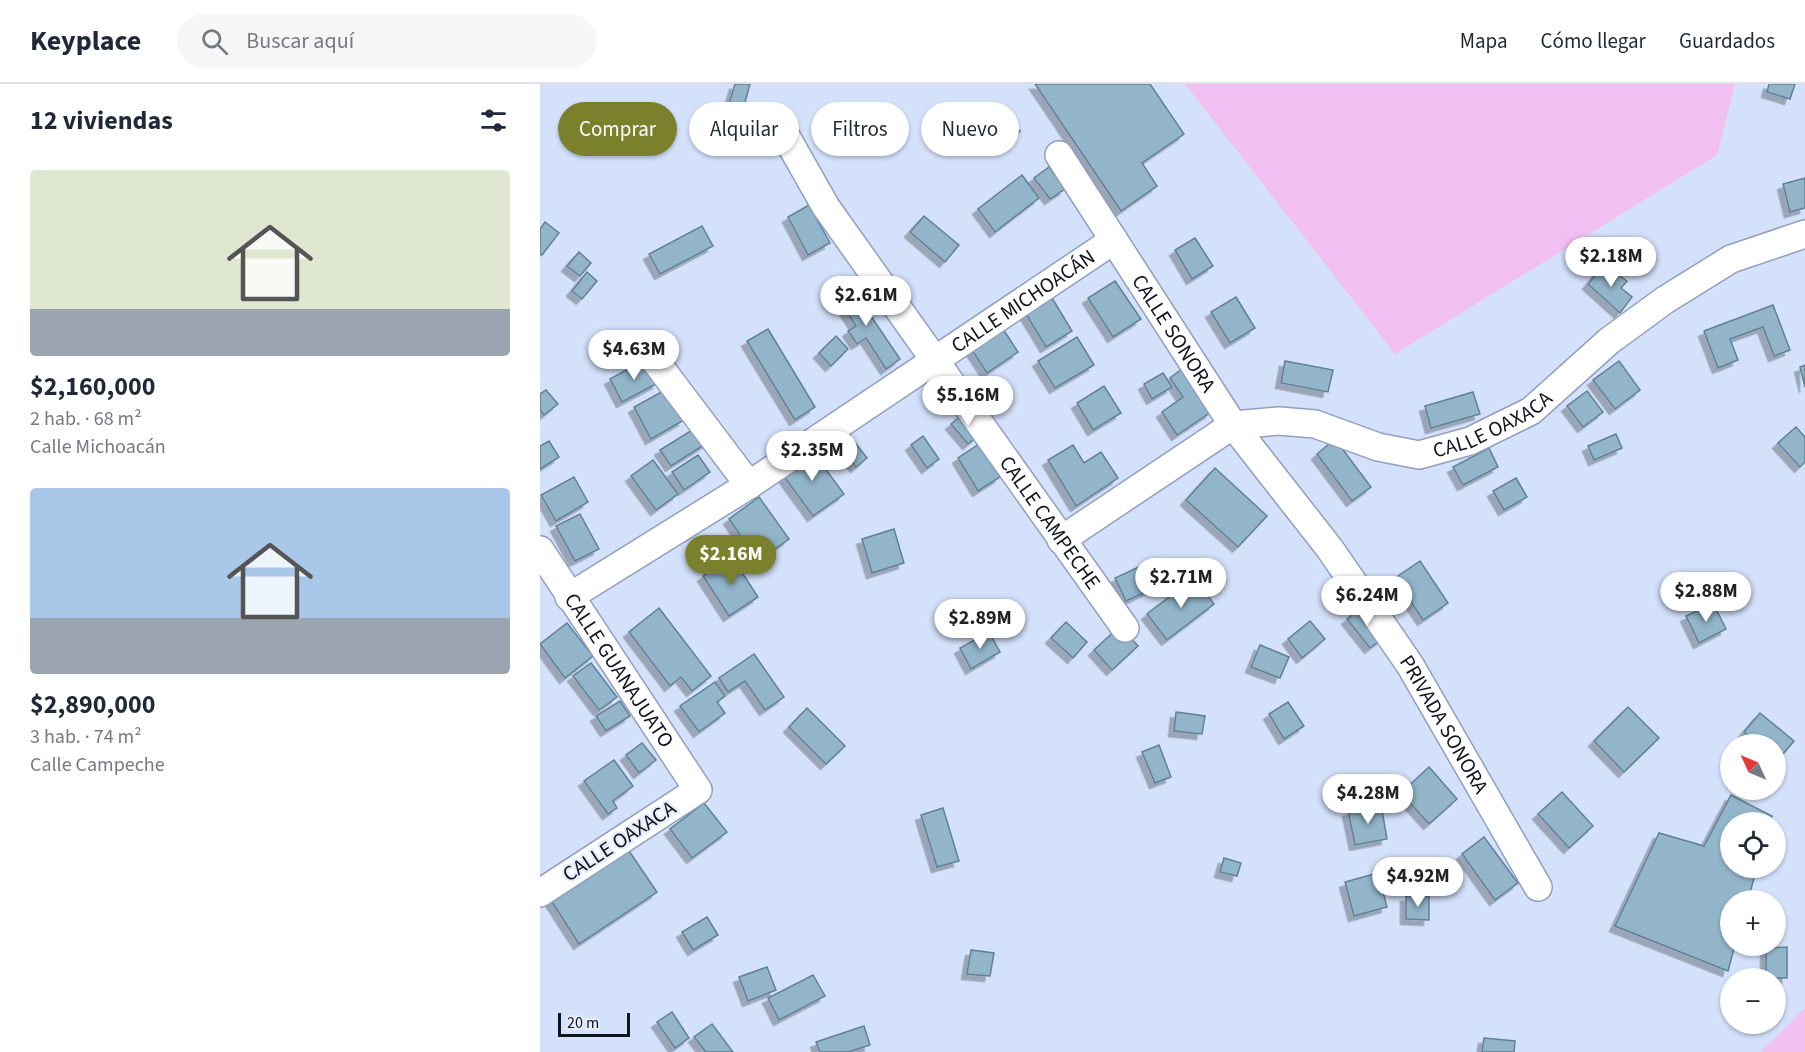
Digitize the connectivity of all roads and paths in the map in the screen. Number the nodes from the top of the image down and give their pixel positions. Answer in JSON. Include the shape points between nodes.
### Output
{"nodes":[{"id":1,"x":1059,"y":155,"type":"dead end"},
{"id":2,"x":797,"y":156,"type":"edge"},
{"id":3,"x":1805,"y":234,"type":"edge"},
{"id":4,"x":1114,"y":240,"type":"junction"},
{"id":5,"x":653,"y":358,"type":"dead end"},
{"id":6,"x":936,"y":358,"type":"junction"},
{"id":7,"x":1233,"y":425,"type":"junction"},
{"id":8,"x":749,"y":484,"type":"junction"},
{"id":9,"x":1061,"y":540,"type":"junction"},
{"id":10,"x":540,"y":550,"type":"edge"},
{"id":11,"x":569,"y":597,"type":"junction"},
{"id":12,"x":1125,"y":628,"type":"dead end"},
{"id":13,"x":698,"y":790,"type":"joint"},
{"id":14,"x":1538,"y":887,"type":"dead end"},
{"id":15,"x":540,"y":893,"type":"edge"}],
"edges":[{"from":1,"to":4,"type":"street"},
{"from":2,"to":6,"type":"street","name":"CALLE CAMPECHE","via":[[826,207]]},
{"from":3,"to":7,"type":"street","name":"CALLE OAXACA","via":[[1731,259],[1609,341],[1531,411],[1470,441],[1419,455],[1378,447],[1315,424],[1278,421]]},
{"from":4,"to":6,"type":"street","name":"CALLE MICHOACÁN"},
{"from":4,"to":7,"type":"street","name":"CALLE SONORA"},
{"from":5,"to":8,"type":"street"},
{"from":6,"to":8,"type":"street","name":"CALLE MICHOACÁN"},
{"from":6,"to":9,"type":"street","name":"CALLE CAMPECHE"},
{"from":7,"to":9,"type":"street","name":"CALLE OAXACA"},
{"from":7,"to":14,"type":"street","name":"PRIVADA SONORA","via":[[1330,549],[1410,665]]},
{"from":8,"to":11,"type":"street","name":"CALLE MICHOACÁN"},
{"from":9,"to":12,"type":"street","name":"CALLE CAMPECHE"},
{"from":10,"to":11,"type":"street","name":"CALLE GUANAJUATO"},
{"from":11,"to":13,"type":"street","name":"CALLE GUANAJUATO"},
{"from":13,"to":15,"type":"street","name":"CALLE OAXACA"}]}
